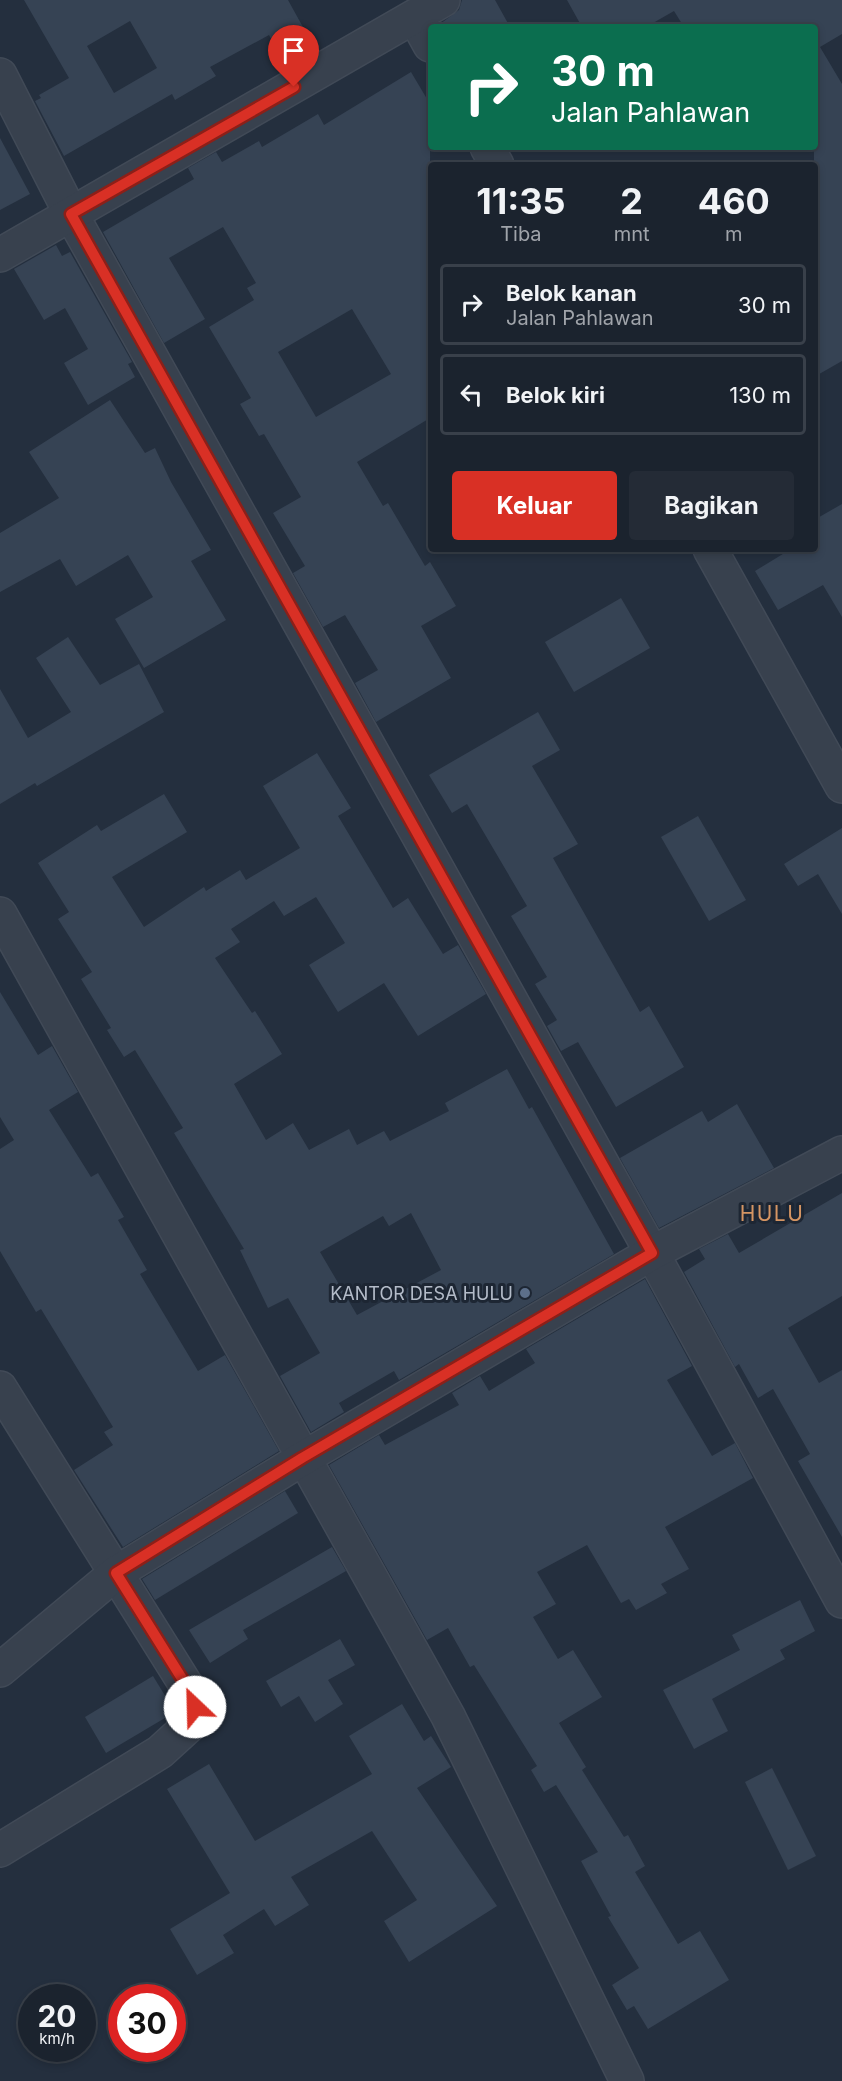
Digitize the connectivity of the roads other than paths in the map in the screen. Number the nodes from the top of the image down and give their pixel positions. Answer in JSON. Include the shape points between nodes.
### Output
{"nodes":[{"id":1,"x":443,"y":0,"type":"edge"},
{"id":2,"x":423,"y":31,"type":"edge"},
{"id":3,"x":0,"y":75,"type":"edge"},
{"id":4,"x":71,"y":214,"type":"junction"},
{"id":5,"x":0,"y":255,"type":"edge"},
{"id":6,"x":713,"y":552,"type":"edge"},
{"id":7,"x":842,"y":786,"type":"edge"},
{"id":8,"x":0,"y":914,"type":"edge"},
{"id":9,"x":842,"y":1153,"type":"edge"},
{"id":10,"x":652,"y":1253,"type":"junction"},
{"id":11,"x":0,"y":1388,"type":"edge"},
{"id":12,"x":302,"y":1458,"type":"junction"},
{"id":13,"x":116,"y":1573,"type":"junction"},
{"id":14,"x":842,"y":1601,"type":"edge"},
{"id":15,"x":0,"y":1670,"type":"edge"},
{"id":16,"x":0,"y":1850,"type":"edge"},
{"id":17,"x":627,"y":2081,"type":"edge"}],
"edges":[{"from":1,"to":2,"type":"street"},
{"from":2,"to":4,"type":"street"},
{"from":3,"to":4,"type":"street"},
{"from":4,"to":5,"type":"street"},
{"from":4,"to":10,"type":"street"},
{"from":6,"to":7,"type":"street"},
{"from":8,"to":12,"type":"street"},
{"from":9,"to":10,"type":"street"},
{"from":10,"to":12,"type":"street"},
{"from":10,"to":14,"type":"street"},
{"from":11,"to":13,"type":"street"},
{"from":12,"to":13,"type":"street"},
{"from":12,"to":17,"type":"street","via":[[448,1716]]},
{"from":13,"to":15,"type":"street"},
{"from":13,"to":16,"type":"street","via":[[191,1693],[194,1721],[160,1752]]}]}
